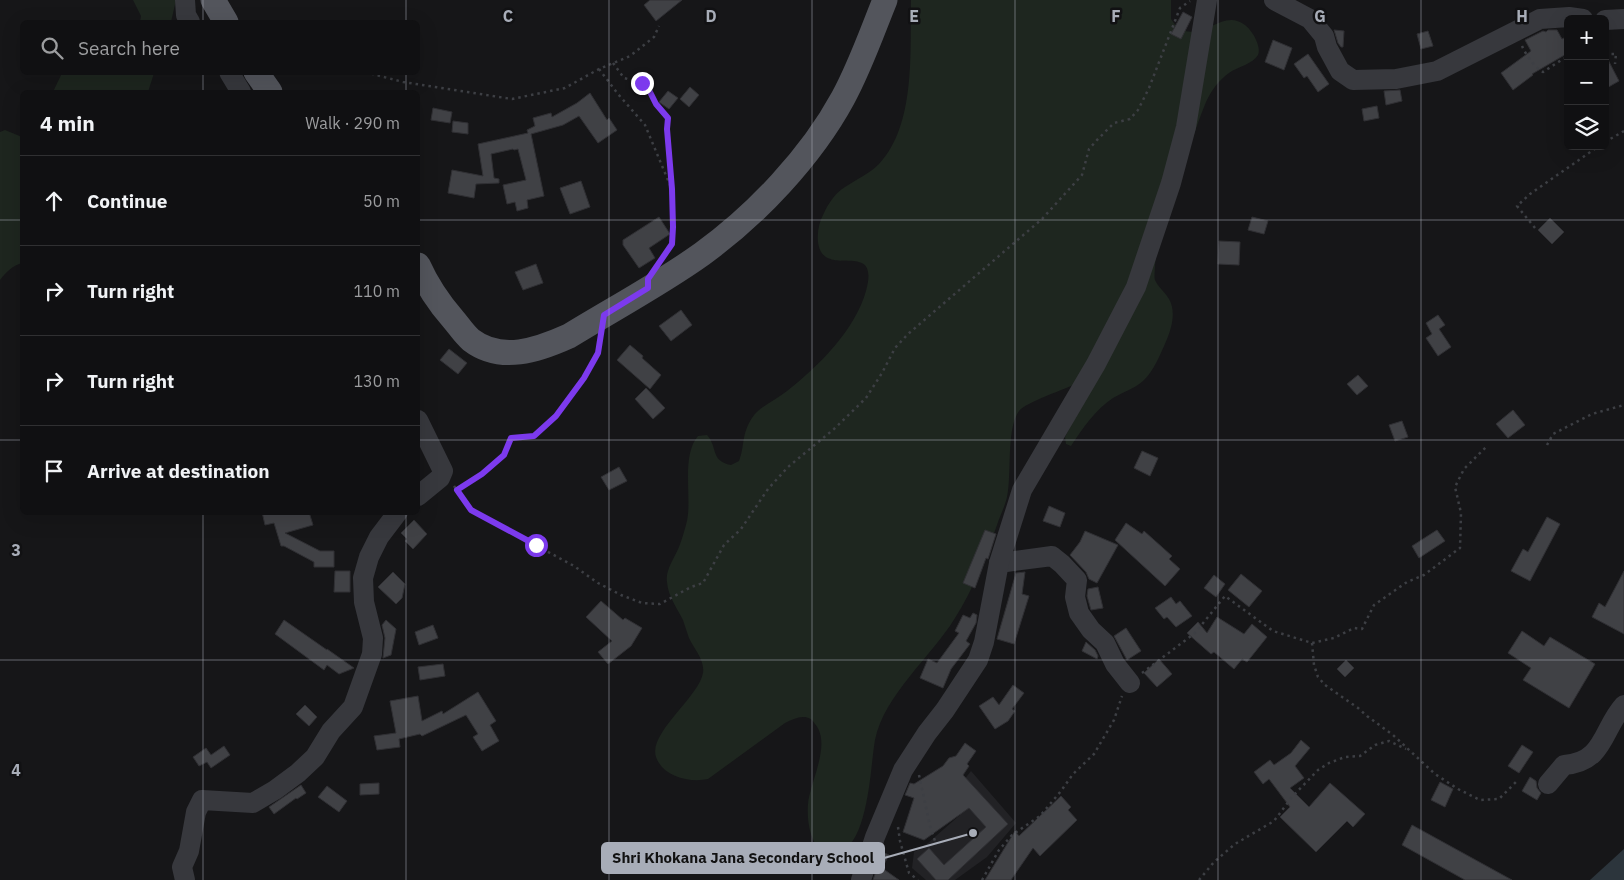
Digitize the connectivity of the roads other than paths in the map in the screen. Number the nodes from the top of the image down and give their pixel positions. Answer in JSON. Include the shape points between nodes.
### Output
{"nodes":[{"id":1,"x":185,"y":0,"type":"edge"},
{"id":2,"x":212,"y":0,"type":"edge"},
{"id":3,"x":885,"y":0,"type":"edge"},
{"id":4,"x":1207,"y":0,"type":"edge"},
{"id":5,"x":1274,"y":0,"type":"edge"},
{"id":6,"x":1564,"y":17,"type":"edge"},
{"id":7,"x":1624,"y":19,"type":"edge"},
{"id":8,"x":189,"y":20,"type":"edge"},
{"id":9,"x":225,"y":20,"type":"edge"},
{"id":10,"x":1609,"y":20,"type":"edge"},
{"id":11,"x":231,"y":75,"type":"edge"},
{"id":12,"x":258,"y":75,"type":"edge"},
{"id":13,"x":240,"y":90,"type":"edge"},
{"id":14,"x":269,"y":90,"type":"edge"},
{"id":15,"x":420,"y":270,"type":"edge"},
{"id":16,"x":420,"y":424,"type":"edge"},
{"id":17,"x":420,"y":494,"type":"edge"},
{"id":18,"x":396,"y":515,"type":"edge"},
{"id":19,"x":999,"y":563,"type":"junction"},
{"id":20,"x":1130,"y":682,"type":"road end"},
{"id":21,"x":1624,"y":705,"type":"edge"},
{"id":22,"x":1548,"y":784,"type":"dead end"},
{"id":23,"x":185,"y":880,"type":"edge"},
{"id":24,"x":861,"y":880,"type":"edge"}],
"edges":[{"from":1,"to":8,"type":"street"},
{"from":2,"to":9,"type":"main road"},
{"from":3,"to":15,"type":"main road","via":[[843,98],[811,146],[783,180],[738,225],[702,254],[570,336],[525,352],[489,350],[470,339],[445,310]]},
{"from":4,"to":19,"type":"street","via":[[1186,127],[1136,287],[1096,364],[1022,490]]},
{"from":5,"to":6,"type":"street","via":[[1310,19],[1324,36],[1340,72],[1353,80],[1396,79],[1437,70],[1540,19]]},
{"from":7,"to":10,"type":"street"},
{"from":11,"to":13,"type":"street"},
{"from":12,"to":14,"type":"main road"},
{"from":16,"to":17,"type":"street","via":[[443,471],[440,478]]},
{"from":18,"to":23,"type":"street","via":[[378,538],[363,578],[364,602],[373,638],[372,654],[353,707],[330,731],[315,757],[275,790],[253,803],[202,800],[182,867]]},
{"from":19,"to":20,"type":"street","via":[[1052,556],[1062,564],[1077,580],[1075,597],[1079,613],[1090,630],[1105,643],[1115,664]]},
{"from":19,"to":24,"type":"street","via":[[978,660],[902,770],[874,837]]},
{"from":21,"to":22,"type":"street","via":[[1598,750],[1578,764],[1564,765]]}]}
